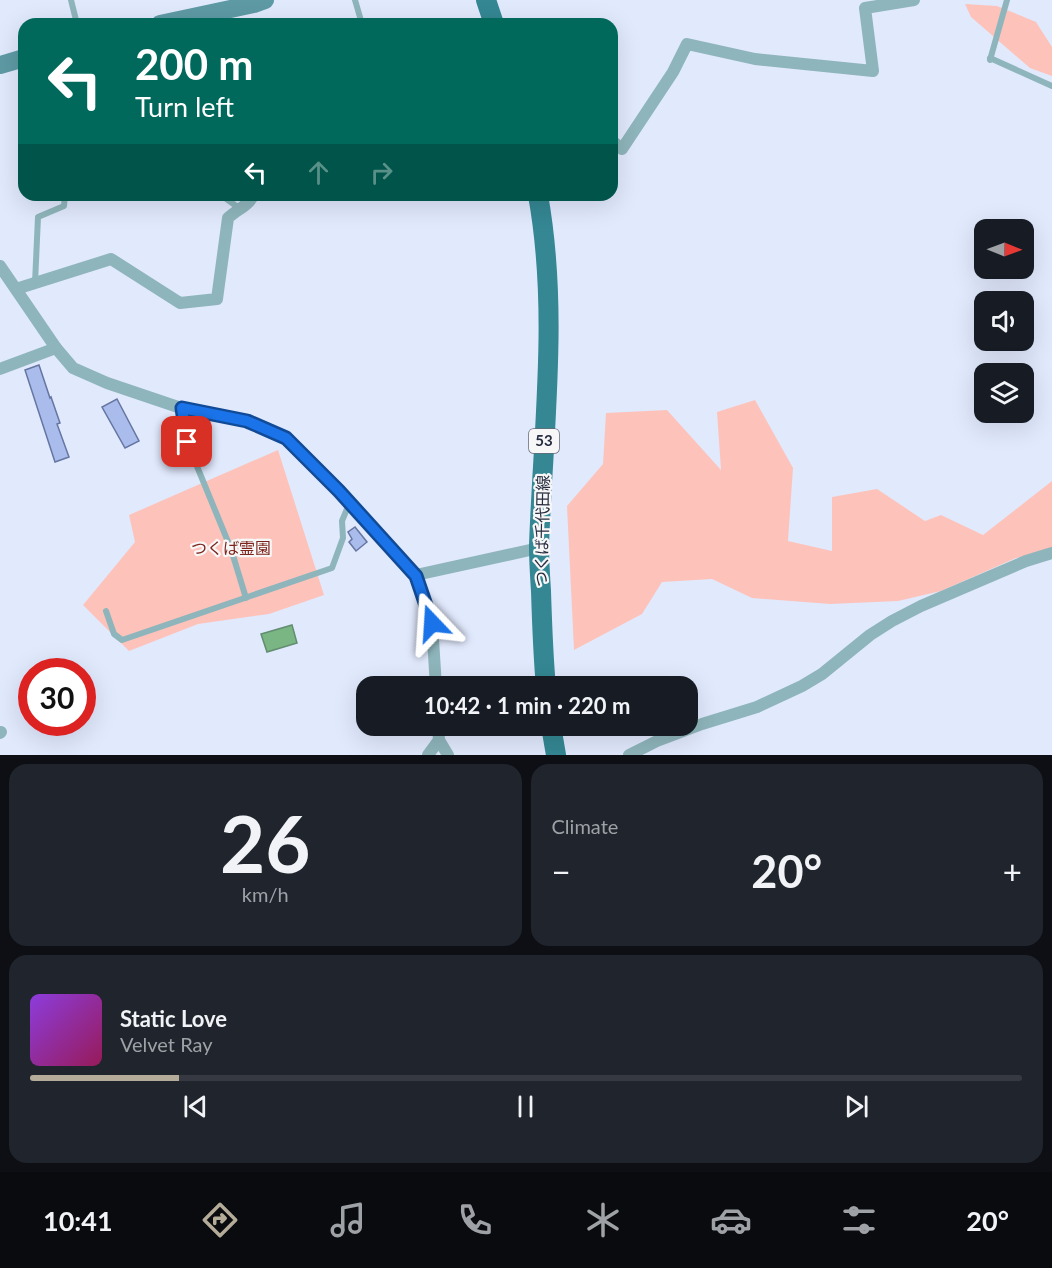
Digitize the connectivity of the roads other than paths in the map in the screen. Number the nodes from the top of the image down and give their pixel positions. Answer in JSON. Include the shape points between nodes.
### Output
{"nodes":[{"id":1,"x":71,"y":0,"type":"edge"},
{"id":2,"x":266,"y":0,"type":"edge"},
{"id":3,"x":355,"y":0,"type":"edge"},
{"id":4,"x":486,"y":0,"type":"edge"},
{"id":5,"x":914,"y":0,"type":"edge"},
{"id":6,"x":1007,"y":0,"type":"edge"},
{"id":7,"x":76,"y":18,"type":"edge"},
{"id":8,"x":188,"y":18,"type":"edge"},
{"id":9,"x":360,"y":18,"type":"edge"},
{"id":10,"x":492,"y":18,"type":"edge"},
{"id":11,"x":18,"y":60,"type":"edge"},
{"id":12,"x":0,"y":65,"type":"edge"},
{"id":13,"x":1052,"y":86,"type":"edge"},
{"id":14,"x":618,"y":146,"type":"edge"},
{"id":15,"x":64,"y":201,"type":"edge"},
{"id":16,"x":229,"y":201,"type":"edge"},
{"id":17,"x":250,"y":201,"type":"edge"},
{"id":18,"x":539,"y":201,"type":"edge"},
{"id":19,"x":239,"y":208,"type":"junction"},
{"id":20,"x":0,"y":266,"type":"edge"},
{"id":21,"x":35,"y":283,"type":"junction"},
{"id":22,"x":16,"y":289,"type":"junction"},
{"id":23,"x":56,"y":348,"type":"junction"},
{"id":24,"x":0,"y":369,"type":"edge"},
{"id":25,"x":182,"y":408,"type":"junction"},
{"id":26,"x":350,"y":504,"type":"junction"},
{"id":27,"x":539,"y":548,"type":"junction"},
{"id":28,"x":1052,"y":553,"type":"edge"},
{"id":29,"x":416,"y":576,"type":"junction"},
{"id":30,"x":246,"y":598,"type":"junction"},
{"id":31,"x":106,"y":611,"type":"dead end"},
{"id":32,"x":435,"y":676,"type":"edge"},
{"id":33,"x":545,"y":676,"type":"edge"},
{"id":34,"x":439,"y":736,"type":"edge"},
{"id":35,"x":553,"y":736,"type":"edge"},
{"id":36,"x":439,"y":740,"type":"junction"},
{"id":37,"x":428,"y":755,"type":"edge"},
{"id":38,"x":448,"y":755,"type":"edge"},
{"id":39,"x":556,"y":755,"type":"edge"},
{"id":40,"x":629,"y":755,"type":"edge"}],
"edges":[{"from":1,"to":7,"type":"lane"},
{"from":2,"to":8,"type":"main road"},
{"from":3,"to":9,"type":"lane"},
{"from":4,"to":10,"type":"main road"},
{"from":5,"to":14,"type":"street","via":[[865,8],[873,71],[755,59],[687,44],[622,149]]},
{"from":6,"to":13,"type":"lane","via":[[990,60]]},
{"from":11,"to":12,"type":"main road"},
{"from":15,"to":21,"type":"lane","via":[[64,206],[38,217]]},
{"from":16,"to":19,"type":"lane"},
{"from":17,"to":19,"type":"street"},
{"from":18,"to":27,"type":"main road","name":"つくば千代田線","number":"53","via":[[549,350]]},
{"from":19,"to":21,"type":"street","via":[[228,218],[217,299],[180,303],[111,259]]},
{"from":20,"to":22,"type":"street"},
{"from":21,"to":22,"type":"street"},
{"from":22,"to":23,"type":"street"},
{"from":23,"to":24,"type":"street"},
{"from":23,"to":25,"type":"street","via":[[73,368]]},
{"from":25,"to":26,"type":"street","via":[[247,421],[286,438]]},
{"from":25,"to":30,"type":"lane","via":[[187,442],[231,549]]},
{"from":26,"to":29,"type":"street"},
{"from":26,"to":30,"type":"lane","via":[[342,521],[343,538],[332,568]]},
{"from":27,"to":29,"type":"street"},
{"from":27,"to":33,"type":"main road","name":"つくば千代田線","number":"53"},
{"from":28,"to":40,"type":"street","via":[[892,621],[802,686]]},
{"from":29,"to":32,"type":"street","via":[[432,623]]},
{"from":30,"to":31,"type":"lane","via":[[122,639],[114,634]]},
{"from":34,"to":36,"type":"street"},
{"from":35,"to":39,"type":"main road"},
{"from":36,"to":37,"type":"street"},
{"from":36,"to":38,"type":"street"}]}
